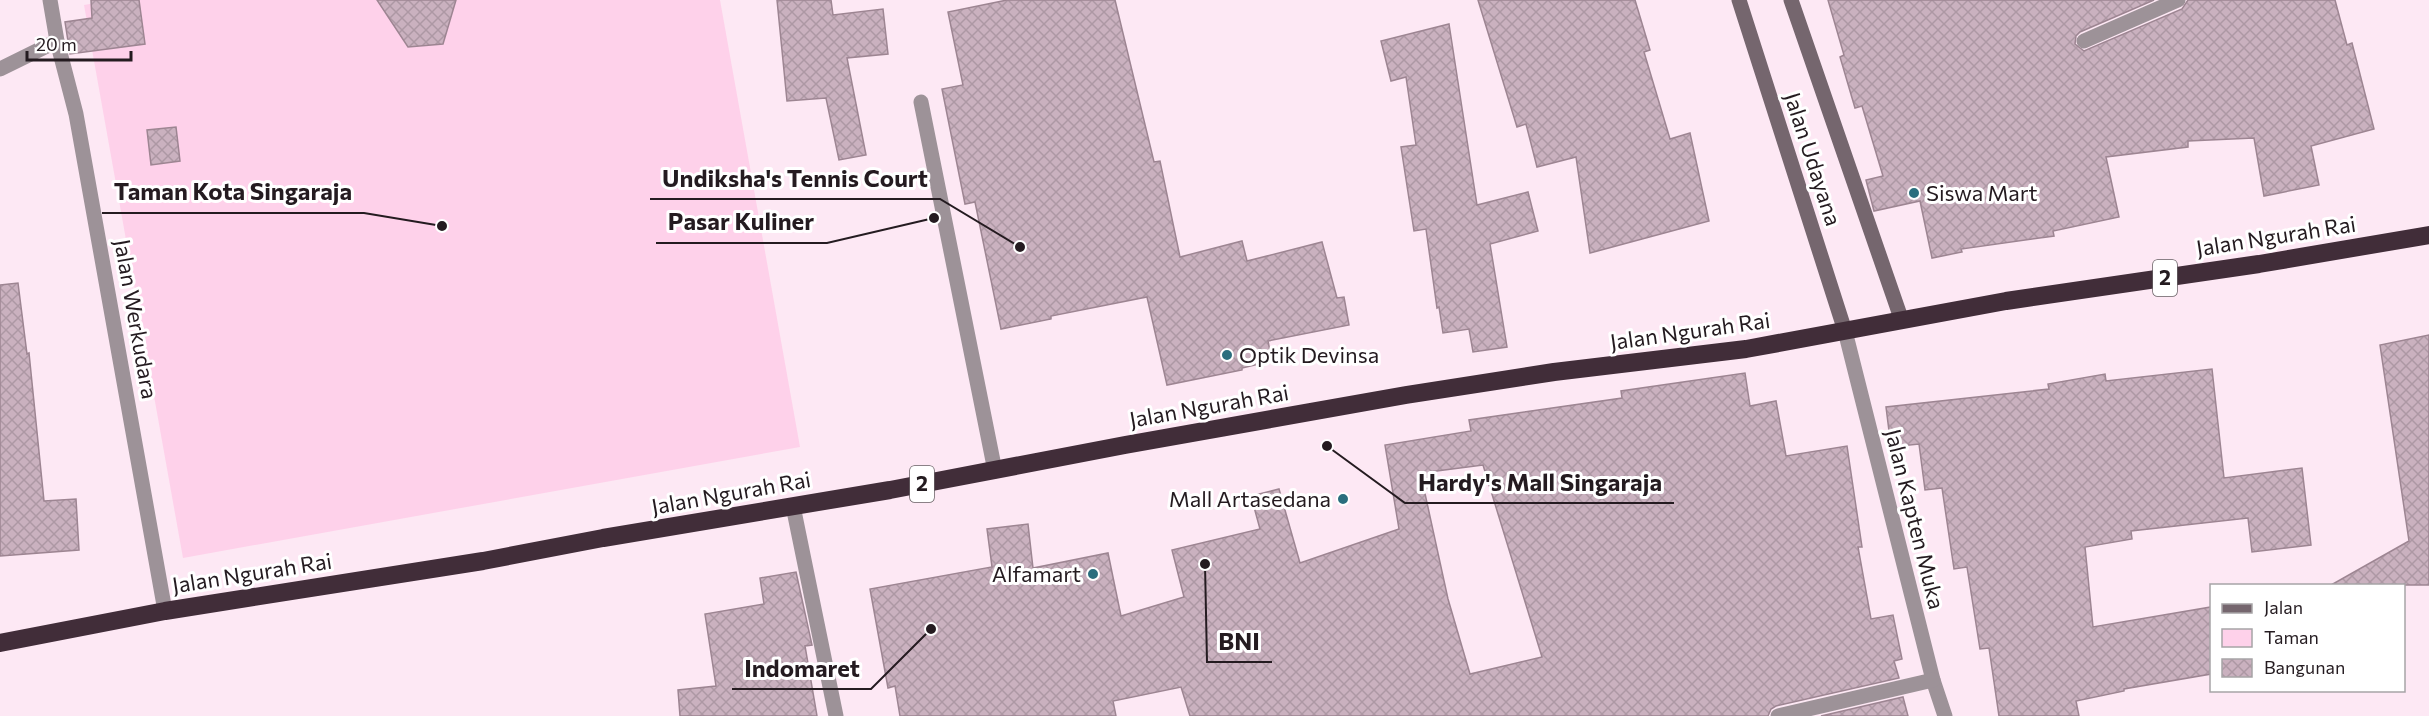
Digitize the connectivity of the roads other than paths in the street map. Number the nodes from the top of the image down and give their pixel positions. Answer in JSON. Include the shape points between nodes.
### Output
{"nodes":[{"id":1,"x":50,"y":0,"type":"edge"},
{"id":2,"x":1739,"y":0,"type":"edge"},
{"id":3,"x":1791,"y":0,"type":"edge"},
{"id":4,"x":2178,"y":0,"type":"edge"},
{"id":5,"x":57,"y":41,"type":"junction"},
{"id":6,"x":2085,"y":41,"type":"dead end"},
{"id":7,"x":0,"y":69,"type":"edge"},
{"id":8,"x":921,"y":102,"type":"dead end"},
{"id":9,"x":2429,"y":235,"type":"edge"},
{"id":10,"x":1902,"y":321,"type":"junction"},
{"id":11,"x":1845,"y":332,"type":"junction"},
{"id":12,"x":995,"y":471,"type":"junction"},
{"id":13,"x":793,"y":506,"type":"junction"},
{"id":14,"x":165,"y":611,"type":"junction"},
{"id":15,"x":0,"y":643,"type":"edge"},
{"id":16,"x":1933,"y":680,"type":"junction"},
{"id":17,"x":836,"y":716,"type":"edge"},
{"id":18,"x":1778,"y":716,"type":"edge"},
{"id":19,"x":1945,"y":716,"type":"edge"}],
"edges":[{"from":1,"to":5,"type":"street","name":"Jalan Werkudara"},
{"from":2,"to":11,"type":"street","name":"Jalan Udayana"},
{"from":3,"to":10,"type":"street","name":"Jalan Udayana"},
{"from":4,"to":6,"type":"street"},
{"from":5,"to":7,"type":"street"},
{"from":5,"to":14,"type":"street","name":"Jalan Werkudara","via":[[76,114]]},
{"from":8,"to":12,"type":"street"},
{"from":9,"to":10,"type":"highway","name":"Jalan Ngurah Rai","number":"2"},
{"from":10,"to":11,"type":"highway","name":"Jalan Ngurah Rai","number":"2"},
{"from":11,"to":12,"type":"highway","name":"Jalan Ngurah Rai","number":"2","via":[[1406,394]]},
{"from":11,"to":16,"type":"street","name":"Jalan Kapten Muka"},
{"from":12,"to":13,"type":"highway","name":"Jalan Ngurah Rai","number":"2"},
{"from":13,"to":14,"type":"highway","name":"Jalan Ngurah Rai","number":"2","via":[[483,561]]},
{"from":13,"to":17,"type":"street"},
{"from":14,"to":15,"type":"highway","name":"Jalan Ngurah Rai","number":"2"},
{"from":16,"to":18,"type":"street"},
{"from":16,"to":19,"type":"street","name":"Jalan Kapten Muka"}]}
